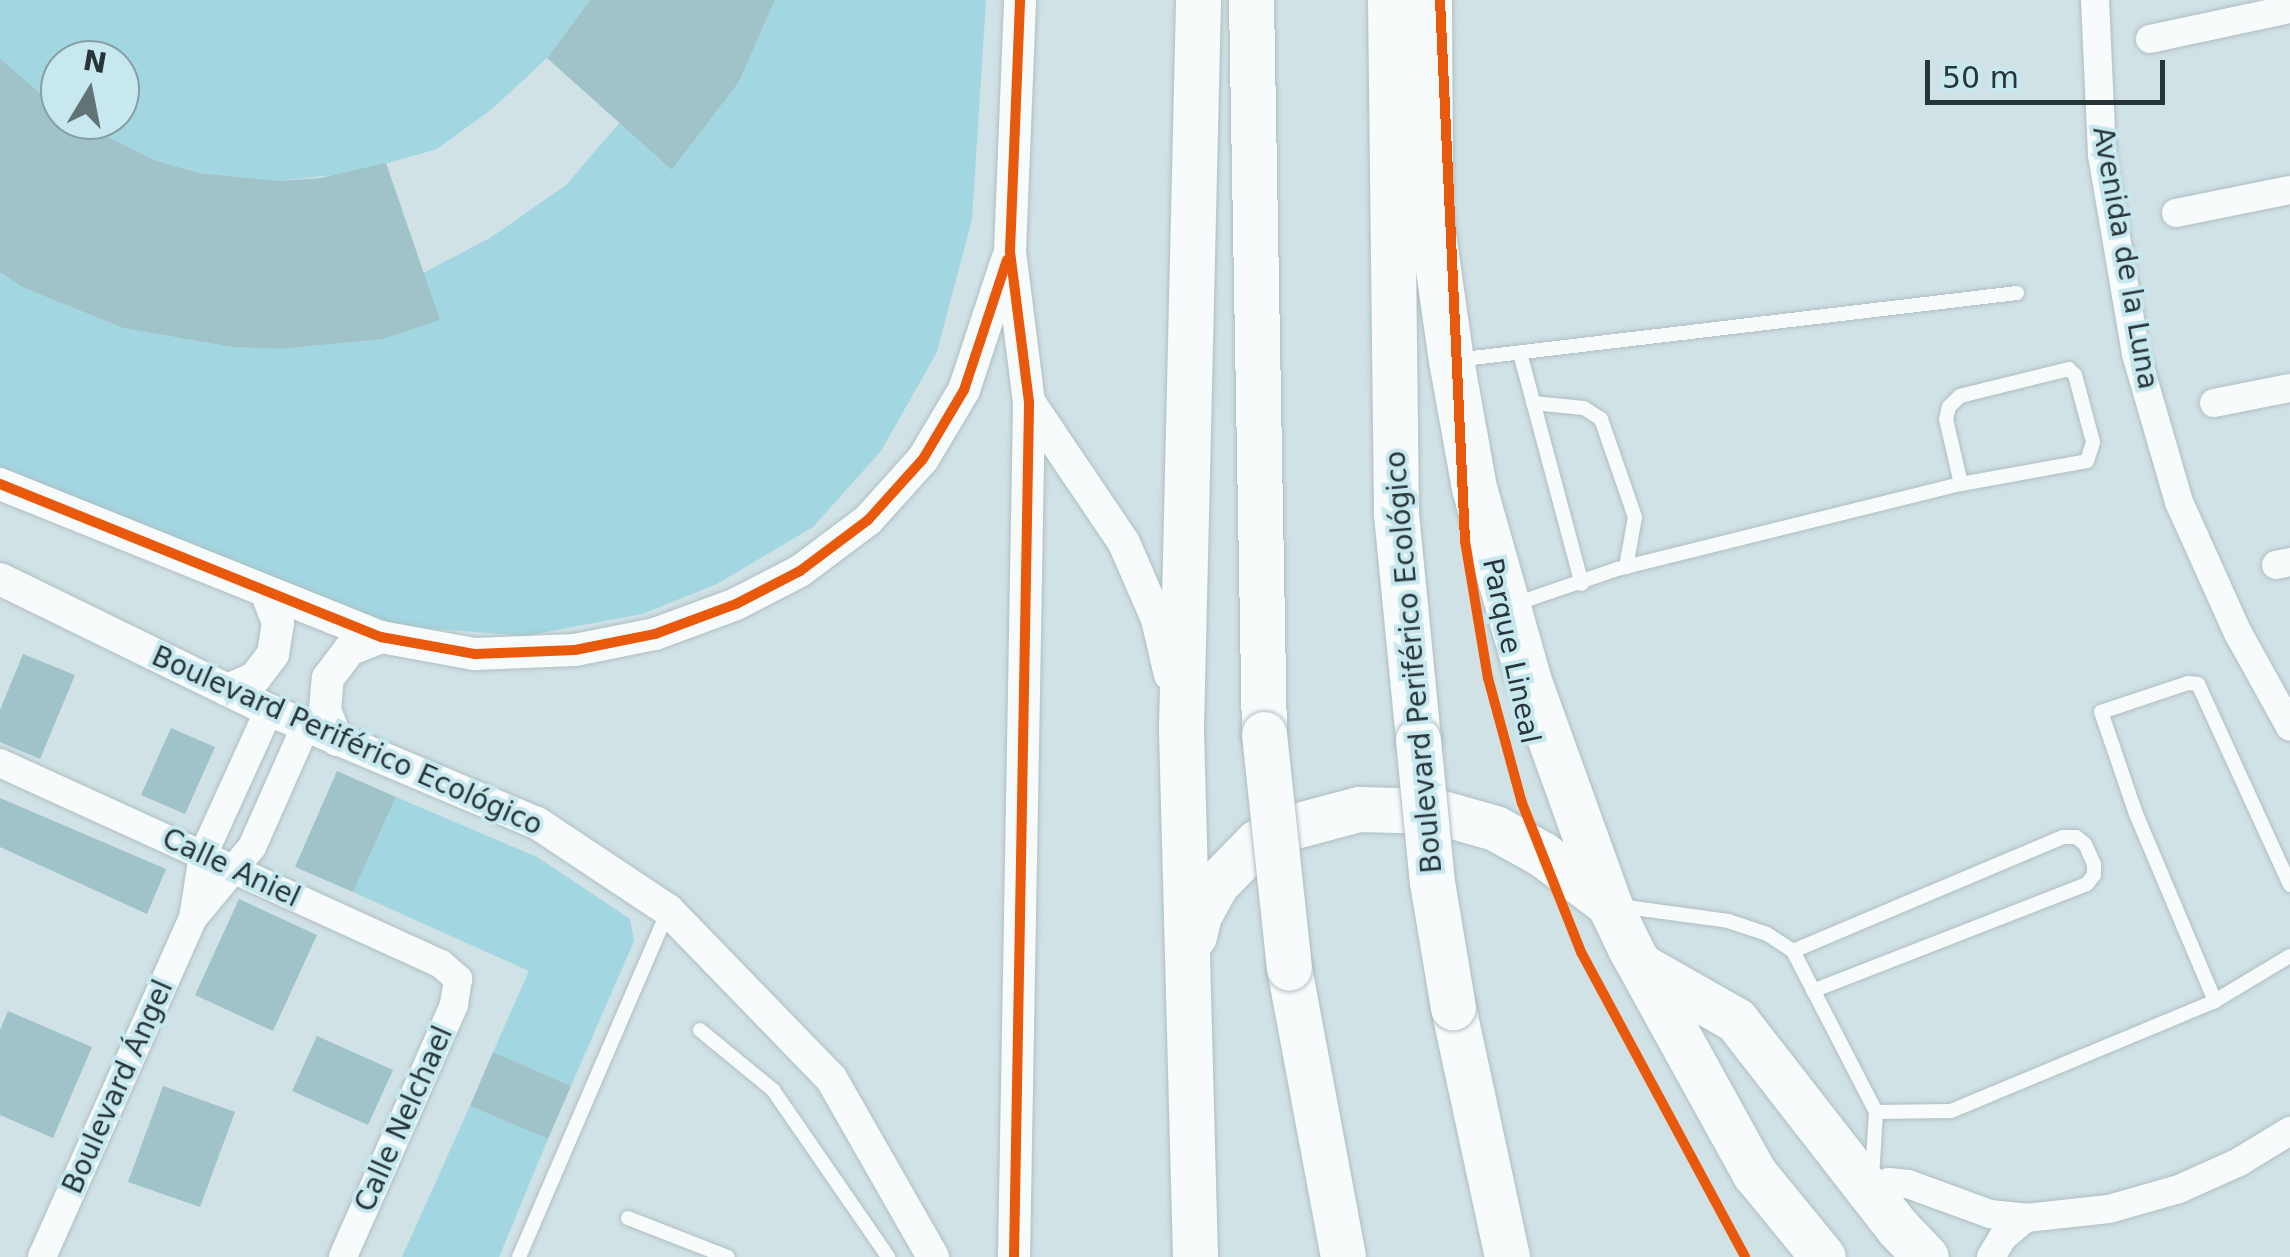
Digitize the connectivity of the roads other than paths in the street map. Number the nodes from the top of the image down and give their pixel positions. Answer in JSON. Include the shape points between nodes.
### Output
{"nodes":[{"id":1,"x":1020,"y":0,"type":"edge"},
{"id":2,"x":1198,"y":0,"type":"edge"},
{"id":3,"x":1251,"y":0,"type":"edge"},
{"id":4,"x":1390,"y":0,"type":"edge"},
{"id":5,"x":1429,"y":0,"type":"edge"},
{"id":6,"x":2095,"y":0,"type":"edge"},
{"id":7,"x":2290,"y":8,"type":"edge"},
{"id":8,"x":2150,"y":39,"type":"dead end"},
{"id":9,"x":2290,"y":190,"type":"edge"},
{"id":10,"x":2176,"y":214,"type":"dead end"},
{"id":11,"x":1010,"y":251,"type":"junction"},
{"id":12,"x":2017,"y":292,"type":"dead end"},
{"id":13,"x":1520,"y":353,"type":"junction"},
{"id":14,"x":1450,"y":360,"type":"junction"},
{"id":15,"x":2290,"y":388,"type":"edge"},
{"id":16,"x":1029,"y":402,"type":"junction"},
{"id":17,"x":1532,"y":403,"type":"junction"},
{"id":18,"x":2214,"y":404,"type":"dead end"},
{"id":19,"x":0,"y":484,"type":"edge"},
{"id":20,"x":1962,"y":484,"type":"junction"},
{"id":21,"x":1626,"y":567,"type":"junction"},
{"id":22,"x":0,"y":580,"type":"edge"},
{"id":23,"x":1582,"y":584,"type":"junction"},
{"id":24,"x":267,"y":595,"type":"junction"},
{"id":25,"x":1506,"y":607,"type":"junction"},
{"id":26,"x":381,"y":637,"type":"junction"},
{"id":27,"x":227,"y":690,"type":"junction"},
{"id":28,"x":269,"y":710,"type":"junction"},
{"id":29,"x":306,"y":726,"type":"junction"},
{"id":30,"x":2290,"y":726,"type":"edge"},
{"id":31,"x":1181,"y":728,"type":"junction"},
{"id":32,"x":338,"y":740,"type":"junction"},
{"id":33,"x":0,"y":763,"type":"edge"},
{"id":34,"x":203,"y":855,"type":"junction"},
{"id":35,"x":235,"y":870,"type":"junction"},
{"id":36,"x":2290,"y":885,"type":"edge"},
{"id":37,"x":1609,"y":904,"type":"junction"},
{"id":38,"x":668,"y":910,"type":"junction"},
{"id":39,"x":193,"y":918,"type":"junction"},
{"id":40,"x":1793,"y":951,"type":"junction"},
{"id":41,"x":2290,"y":956,"type":"edge"},
{"id":42,"x":1188,"y":963,"type":"junction"},
{"id":43,"x":1641,"y":966,"type":"junction"},
{"id":44,"x":458,"y":979,"type":"joint"},
{"id":45,"x":1813,"y":991,"type":"junction"},
{"id":46,"x":2214,"y":1002,"type":"junction"},
{"id":47,"x":700,"y":1030,"type":"dead end"},
{"id":48,"x":1876,"y":1112,"type":"junction"},
{"id":49,"x":2290,"y":1130,"type":"edge"},
{"id":50,"x":1870,"y":1192,"type":"junction"},
{"id":51,"x":628,"y":1218,"type":"dead end"},
{"id":52,"x":2026,"y":1218,"type":"junction"},
{"id":53,"x":42,"y":1257,"type":"edge"},
{"id":54,"x":343,"y":1257,"type":"edge"},
{"id":55,"x":519,"y":1257,"type":"edge"},
{"id":56,"x":728,"y":1257,"type":"edge"},
{"id":57,"x":888,"y":1257,"type":"edge"},
{"id":58,"x":933,"y":1257,"type":"edge"},
{"id":59,"x":1014,"y":1257,"type":"edge"},
{"id":60,"x":1195,"y":1257,"type":"edge"},
{"id":61,"x":1343,"y":1257,"type":"edge"},
{"id":62,"x":1507,"y":1257,"type":"edge"},
{"id":63,"x":1823,"y":1257,"type":"edge"},
{"id":64,"x":1926,"y":1257,"type":"edge"},
{"id":65,"x":1991,"y":1257,"type":"edge"}],
"edges":[{"from":1,"to":11,"type":"street"},
{"from":2,"to":31,"type":"highway"},
{"from":3,"to":61,"type":"highway","bridge":true,"via":[[1264,734],[1289,968]]},
{"from":4,"to":62,"type":"highway","name":"Boulevard Periférico Ecológico","bridge":true,"via":[[1396,514],[1432,882]]},
{"from":5,"to":14,"type":"highway","via":[[1430,213]]},
{"from":6,"to":30,"type":"street","name":"Avenida de la Luna","via":[[2102,155],[2136,354],[2179,502],[2238,633]]},
{"from":7,"to":8,"type":"street"},
{"from":9,"to":10,"type":"street"},
{"from":11,"to":16,"type":"street"},
{"from":11,"to":26,"type":"street","via":[[964,390],[923,458],[868,520],[800,572],[655,634],[575,650],[475,654]]},
{"from":12,"to":13,"type":"lane"},
{"from":13,"to":14,"type":"lane"},
{"from":13,"to":17,"type":"lane"},
{"from":14,"to":25,"type":"highway"},
{"from":15,"to":18,"type":"street"},
{"from":16,"to":31,"type":"street","via":[[1139,573],[1157,619]]},
{"from":16,"to":59,"type":"street"},
{"from":17,"to":21,"type":"lane","via":[[1584,408],[1601,419],[1635,517]]},
{"from":17,"to":23,"type":"lane"},
{"from":19,"to":24,"type":"street"},
{"from":20,"to":20,"type":"lane","via":[[2087,461],[2093,442],[2068,368],[1960,396],[1949,407]]},
{"from":20,"to":21,"type":"lane"},
{"from":21,"to":23,"type":"lane"},
{"from":22,"to":27,"type":"street","name":"Boulevard Periférico Ecológico"},
{"from":23,"to":25,"type":"lane"},
{"from":24,"to":26,"type":"street"},
{"from":24,"to":27,"type":"street","via":[[278,623],[274,654],[255,678]]},
{"from":25,"to":37,"type":"highway"},
{"from":26,"to":32,"type":"street","via":[[349,650],[328,678],[325,710]]},
{"from":27,"to":28,"type":"street","name":"Boulevard Periférico Ecológico"},
{"from":28,"to":29,"type":"street","name":"Boulevard Periférico Ecológico"},
{"from":28,"to":34,"type":"street","name":"Boulevard Ángel"},
{"from":29,"to":32,"type":"street","name":"Boulevard Periférico Ecológico"},
{"from":29,"to":35,"type":"street","name":"Boulevard Ángel","via":[[252,847]]},
{"from":31,"to":42,"type":"highway"},
{"from":32,"to":38,"type":"street","name":"Boulevard Periférico Ecológico","via":[[537,823]]},
{"from":33,"to":34,"type":"street","name":"Calle Aniel"},
{"from":34,"to":35,"type":"street","name":"Calle Aniel"},
{"from":34,"to":39,"type":"street","name":"Boulevard Ángel"},
{"from":35,"to":39,"type":"street","name":"Boulevard Ángel"},
{"from":35,"to":44,"type":"street","name":"Calle Aniel","via":[[441,964]]},
{"from":36,"to":46,"type":"lane","via":[[2198,684],[2101,712]]},
{"from":37,"to":40,"type":"lane","via":[[1728,921]]},
{"from":37,"to":42,"type":"highway","via":[[1495,828],[1435,812],[1359,810],[1291,826],[1244,853],[1206,899]]},
{"from":37,"to":43,"type":"highway"},
{"from":38,"to":55,"type":"lane"},
{"from":38,"to":58,"type":"street","name":"Boulevard Periférico Ecológico","via":[[831,1078]]},
{"from":39,"to":53,"type":"street","name":"Boulevard Ángel"},
{"from":40,"to":45,"type":"lane"},
{"from":40,"to":45,"type":"lane","via":[[2062,837],[2085,844],[2094,864],[2087,884]]},
{"from":41,"to":46,"type":"lane"},
{"from":42,"to":60,"type":"highway"},
{"from":43,"to":50,"type":"highway","via":[[1736,1020]]},
{"from":43,"to":63,"type":"highway","via":[[1755,1174]]},
{"from":44,"to":54,"type":"street","name":"Calle Nelchael","via":[[454,1005]]},
{"from":45,"to":48,"type":"lane"},
{"from":46,"to":48,"type":"lane","via":[[1951,1110]]},
{"from":47,"to":57,"type":"lane","via":[[773,1090]]},
{"from":48,"to":50,"type":"lane"},
{"from":49,"to":52,"type":"street","via":[[2180,1189],[2109,1209]]},
{"from":50,"to":52,"type":"street","via":[[1889,1182],[1908,1184],[1990,1214]]},
{"from":50,"to":64,"type":"highway"},
{"from":51,"to":56,"type":"lane"},
{"from":52,"to":65,"type":"street","via":[[2003,1236]]}]}
